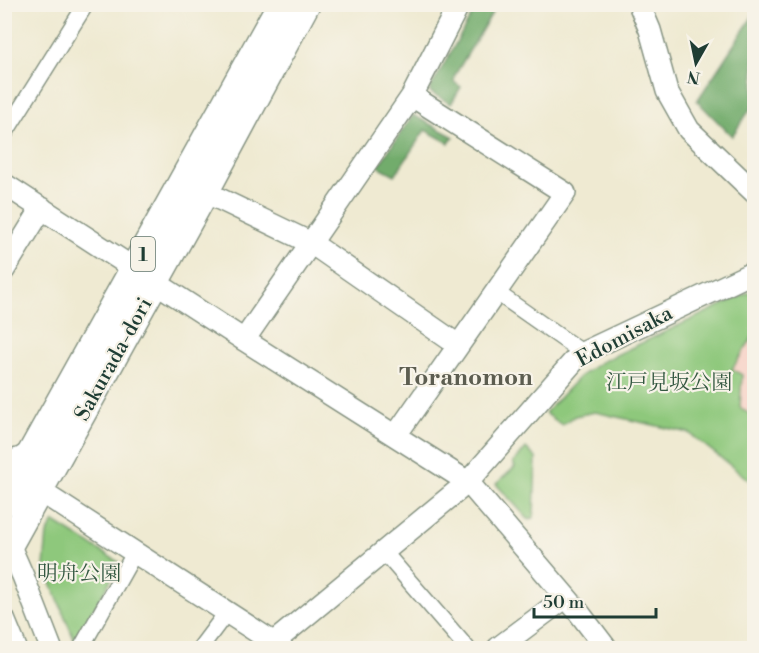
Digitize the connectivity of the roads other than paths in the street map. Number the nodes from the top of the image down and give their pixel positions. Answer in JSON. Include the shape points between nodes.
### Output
{"nodes":[{"id":1,"x":86,"y":4,"type":"edge"},
{"id":2,"x":280,"y":4,"type":"edge"},
{"id":3,"x":306,"y":4,"type":"edge"},
{"id":4,"x":459,"y":4,"type":"edge"},
{"id":5,"x":639,"y":4,"type":"edge"},
{"id":6,"x":412,"y":96,"type":"junction"},
{"id":7,"x":4,"y":135,"type":"edge"},
{"id":8,"x":4,"y":184,"type":"edge"},
{"id":9,"x":205,"y":192,"type":"junction"},
{"id":10,"x":754,"y":192,"type":"edge"},
{"id":11,"x":42,"y":208,"type":"junction"},
{"id":12,"x":311,"y":243,"type":"junction"},
{"id":13,"x":4,"y":270,"type":"edge"},
{"id":14,"x":754,"y":272,"type":"edge"},
{"id":15,"x":145,"y":275,"type":"junction"},
{"id":16,"x":496,"y":292,"type":"junction"},
{"id":17,"x":244,"y":340,"type":"junction"},
{"id":18,"x":458,"y":345,"type":"junction"},
{"id":19,"x":583,"y":353,"type":"junction"},
{"id":20,"x":396,"y":435,"type":"junction"},
{"id":21,"x":34,"y":450,"type":"junction"},
{"id":22,"x":4,"y":463,"type":"edge"},
{"id":23,"x":468,"y":482,"type":"junction"},
{"id":24,"x":40,"y":491,"type":"junction"},
{"id":25,"x":4,"y":502,"type":"edge"},
{"id":26,"x":6,"y":545,"type":"edge"},
{"id":27,"x":135,"y":552,"type":"junction"},
{"id":28,"x":384,"y":552,"type":"junction"},
{"id":29,"x":566,"y":597,"type":"junction"},
{"id":30,"x":227,"y":612,"type":"junction"},
{"id":31,"x":4,"y":619,"type":"edge"},
{"id":32,"x":278,"y":646,"type":"edge"},
{"id":33,"x":16,"y":648,"type":"edge"},
{"id":34,"x":51,"y":648,"type":"edge"},
{"id":35,"x":81,"y":648,"type":"edge"},
{"id":36,"x":200,"y":648,"type":"edge"},
{"id":37,"x":467,"y":648,"type":"edge"},
{"id":38,"x":498,"y":648,"type":"edge"},
{"id":39,"x":606,"y":648,"type":"edge"}],
"edges":[{"from":1,"to":7,"type":"street"},
{"from":2,"to":15,"type":"highway","name":"Sakurada-dori","number":"1"},
{"from":3,"to":9,"type":"highway","name":"Sakurada-dori","number":"1"},
{"from":4,"to":6,"type":"street"},
{"from":5,"to":10,"type":"street","via":[[667,91],[689,130]]},
{"from":6,"to":12,"type":"street"},
{"from":6,"to":16,"type":"street","via":[[565,193]]},
{"from":8,"to":11,"type":"street"},
{"from":9,"to":12,"type":"street"},
{"from":9,"to":15,"type":"highway","name":"Sakurada-dori","number":"1"},
{"from":11,"to":13,"type":"street"},
{"from":11,"to":15,"type":"street"},
{"from":12,"to":17,"type":"street"},
{"from":12,"to":18,"type":"street"},
{"from":14,"to":19,"type":"street","name":"Edomisaka"},
{"from":15,"to":17,"type":"street"},
{"from":15,"to":21,"type":"highway","name":"Sakurada-dori","number":"1"},
{"from":15,"to":24,"type":"highway","name":"Sakurada-dori","number":"1"},
{"from":16,"to":18,"type":"street"},
{"from":16,"to":19,"type":"street"},
{"from":17,"to":20,"type":"street"},
{"from":18,"to":20,"type":"street"},
{"from":19,"to":23,"type":"street","name":"Edomisaka"},
{"from":20,"to":23,"type":"street"},
{"from":21,"to":22,"type":"street"},
{"from":21,"to":25,"type":"highway","name":"Sakurada-dori","number":"1"},
{"from":23,"to":28,"type":"street","name":"Edomisaka"},
{"from":23,"to":29,"type":"street"},
{"from":24,"to":26,"type":"highway","name":"Sakurada-dori","number":"1"},
{"from":24,"to":27,"type":"street"},
{"from":26,"to":34,"type":"street"},
{"from":27,"to":30,"type":"street"},
{"from":27,"to":35,"type":"street"},
{"from":28,"to":32,"type":"street","name":"Edomisaka"},
{"from":28,"to":37,"type":"street"},
{"from":29,"to":38,"type":"street"},
{"from":29,"to":39,"type":"street"},
{"from":30,"to":32,"type":"street"},
{"from":30,"to":36,"type":"street"},
{"from":31,"to":33,"type":"street"}]}
